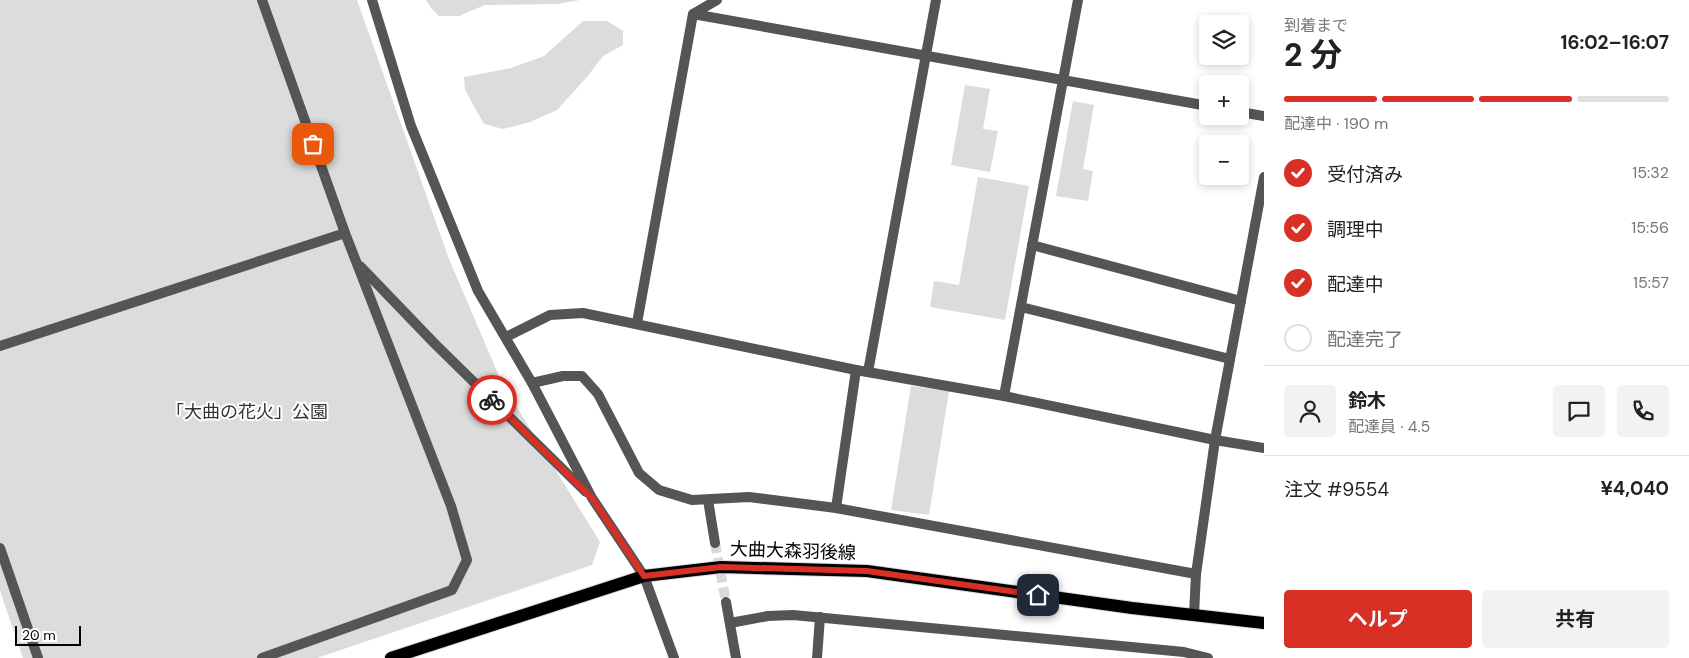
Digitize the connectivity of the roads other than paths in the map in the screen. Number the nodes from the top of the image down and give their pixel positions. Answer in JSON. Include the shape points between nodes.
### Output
{"nodes":[{"id":1,"x":262,"y":0,"type":"edge"},
{"id":2,"x":372,"y":0,"type":"edge"},
{"id":3,"x":717,"y":0,"type":"edge"},
{"id":4,"x":936,"y":0,"type":"edge"},
{"id":5,"x":1078,"y":0,"type":"edge"},
{"id":6,"x":693,"y":14,"type":"junction"},
{"id":7,"x":926,"y":54,"type":"junction"},
{"id":8,"x":1064,"y":80,"type":"junction"},
{"id":9,"x":1199,"y":104,"type":"edge"},
{"id":10,"x":1249,"y":114,"type":"edge"},
{"id":11,"x":1264,"y":116,"type":"edge"},
{"id":12,"x":1264,"y":177,"type":"edge"},
{"id":13,"x":344,"y":233,"type":"junction"},
{"id":14,"x":1032,"y":245,"type":"junction"},
{"id":15,"x":355,"y":261,"type":"junction"},
{"id":16,"x":1241,"y":301,"type":"junction"},
{"id":17,"x":1021,"y":307,"type":"junction"},
{"id":18,"x":638,"y":323,"type":"junction"},
{"id":19,"x":506,"y":337,"type":"junction"},
{"id":20,"x":0,"y":346,"type":"edge"},
{"id":21,"x":1230,"y":359,"type":"junction"},
{"id":22,"x":856,"y":370,"type":"junction"},
{"id":23,"x":868,"y":372,"type":"junction"},
{"id":24,"x":532,"y":383,"type":"junction"},
{"id":25,"x":1004,"y":396,"type":"junction"},
{"id":26,"x":1215,"y":440,"type":"junction"},
{"id":27,"x":1264,"y":448,"type":"edge"},
{"id":28,"x":592,"y":498,"type":"junction"},
{"id":29,"x":708,"y":500,"type":"junction"},
{"id":30,"x":836,"y":508,"type":"junction"},
{"id":31,"x":715,"y":543,"type":"tunnel mouth"},
{"id":32,"x":0,"y":548,"type":"edge"},
{"id":33,"x":1196,"y":574,"type":"junction"},
{"id":34,"x":644,"y":576,"type":"junction"},
{"id":35,"x":726,"y":602,"type":"tunnel mouth"},
{"id":36,"x":1194,"y":615,"type":"junction"},
{"id":37,"x":820,"y":617,"type":"junction"},
{"id":38,"x":730,"y":623,"type":"junction"},
{"id":39,"x":1264,"y":623,"type":"edge"},
{"id":40,"x":38,"y":658,"type":"edge"},
{"id":41,"x":262,"y":658,"type":"edge"},
{"id":42,"x":391,"y":658,"type":"edge"},
{"id":43,"x":674,"y":658,"type":"edge"},
{"id":44,"x":736,"y":658,"type":"edge"},
{"id":45,"x":818,"y":658,"type":"edge"},
{"id":46,"x":1208,"y":658,"type":"edge"}],
"edges":[{"from":1,"to":13,"type":"street"},
{"from":2,"to":19,"type":"street","via":[[411,126],[478,291]]},
{"from":3,"to":6,"type":"street"},
{"from":4,"to":7,"type":"street"},
{"from":5,"to":8,"type":"street"},
{"from":6,"to":7,"type":"street"},
{"from":6,"to":18,"type":"street"},
{"from":7,"to":8,"type":"street"},
{"from":7,"to":23,"type":"street"},
{"from":8,"to":9,"type":"street"},
{"from":8,"to":14,"type":"street"},
{"from":10,"to":11,"type":"street"},
{"from":12,"to":16,"type":"street"},
{"from":13,"to":15,"type":"street"},
{"from":13,"to":20,"type":"street"},
{"from":14,"to":16,"type":"street"},
{"from":14,"to":17,"type":"street"},
{"from":15,"to":28,"type":"street"},
{"from":15,"to":41,"type":"street","via":[[451,506],[467,560],[452,590]]},
{"from":16,"to":21,"type":"street"},
{"from":17,"to":21,"type":"street"},
{"from":17,"to":25,"type":"street"},
{"from":18,"to":19,"type":"street","via":[[583,313],[550,316]]},
{"from":18,"to":22,"type":"street"},
{"from":19,"to":24,"type":"street"},
{"from":21,"to":26,"type":"street"},
{"from":22,"to":23,"type":"street"},
{"from":22,"to":30,"type":"street"},
{"from":23,"to":25,"type":"street"},
{"from":24,"to":28,"type":"street"},
{"from":24,"to":29,"type":"street","via":[[563,376],[582,376],[598,394],[639,473],[659,490],[692,500]]},
{"from":25,"to":26,"type":"street"},
{"from":26,"to":27,"type":"street"},
{"from":26,"to":33,"type":"street"},
{"from":28,"to":34,"type":"street"},
{"from":29,"to":30,"type":"street","via":[[749,497]]},
{"from":29,"to":31,"type":"street"},
{"from":30,"to":33,"type":"street"},
{"from":32,"to":40,"type":"street"},
{"from":33,"to":36,"type":"street"},
{"from":34,"to":36,"type":"main road","name":"大曲大森羽後線","via":[[721,567],[867,571]]},
{"from":34,"to":42,"type":"main road","name":"大曲大森羽後線"},
{"from":34,"to":43,"type":"street"},
{"from":35,"to":38,"type":"street"},
{"from":36,"to":39,"type":"main road","name":"大曲大森羽後線"},
{"from":37,"to":38,"type":"street","via":[[768,616]]},
{"from":37,"to":45,"type":"street"},
{"from":37,"to":46,"type":"street","via":[[1184,652]]},
{"from":38,"to":44,"type":"street"}]}
